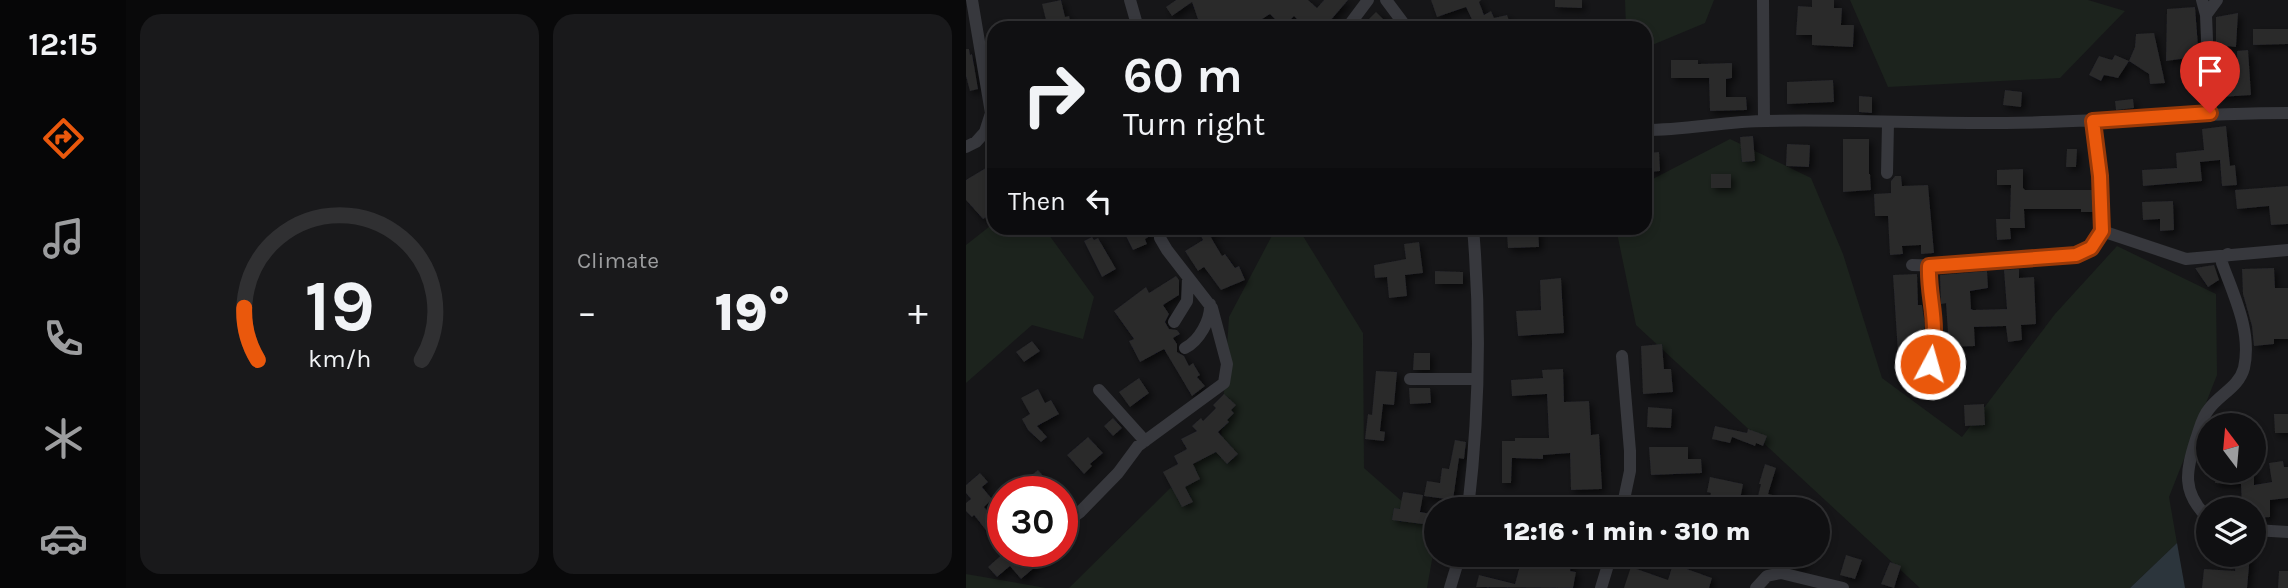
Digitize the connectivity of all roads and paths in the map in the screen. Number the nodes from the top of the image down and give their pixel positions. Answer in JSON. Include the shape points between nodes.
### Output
{"nodes":[{"id":1,"x":972,"y":0,"type":"edge"},
{"id":2,"x":1130,"y":0,"type":"edge"},
{"id":3,"x":1368,"y":0,"type":"edge"},
{"id":4,"x":1386,"y":0,"type":"edge"},
{"id":5,"x":1763,"y":0,"type":"edge"},
{"id":6,"x":2202,"y":0,"type":"edge"},
{"id":7,"x":2217,"y":0,"type":"edge"},
{"id":8,"x":2206,"y":15,"type":"junction"},
{"id":9,"x":970,"y":18,"type":"edge"},
{"id":10,"x":1136,"y":21,"type":"edge"},
{"id":11,"x":1352,"y":21,"type":"edge"},
{"id":12,"x":1402,"y":21,"type":"edge"},
{"id":13,"x":987,"y":95,"type":"edge"},
{"id":14,"x":2210,"y":113,"type":"junction"},
{"id":15,"x":2288,"y":113,"type":"edge"},
{"id":16,"x":1764,"y":121,"type":"junction"},
{"id":17,"x":2093,"y":121,"type":"junction"},
{"id":18,"x":1888,"y":123,"type":"junction"},
{"id":19,"x":987,"y":126,"type":"edge"},
{"id":20,"x":1652,"y":130,"type":"edge"},
{"id":21,"x":966,"y":147,"type":"edge"},
{"id":22,"x":1887,"y":173,"type":"dead end"},
{"id":23,"x":2102,"y":231,"type":"junction"},
{"id":24,"x":1161,"y":235,"type":"edge"},
{"id":25,"x":1474,"y":235,"type":"edge"},
{"id":26,"x":2288,"y":250,"type":"edge"},
{"id":27,"x":2228,"y":254,"type":"junction"},
{"id":28,"x":1912,"y":265,"type":"dead end"},
{"id":29,"x":1929,"y":266,"type":"junction"},
{"id":30,"x":1188,"y":278,"type":"junction"},
{"id":31,"x":1210,"y":304,"type":"junction"},
{"id":32,"x":1174,"y":322,"type":"dead end"},
{"id":33,"x":1185,"y":348,"type":"dead end"},
{"id":34,"x":1622,"y":356,"type":"dead end"},
{"id":35,"x":1935,"y":374,"type":"dead end"},
{"id":36,"x":1410,"y":379,"type":"dead end"},
{"id":37,"x":1477,"y":379,"type":"junction"},
{"id":38,"x":1100,"y":390,"type":"dead end"},
{"id":39,"x":1145,"y":441,"type":"junction"},
{"id":40,"x":1470,"y":497,"type":"edge"},
{"id":41,"x":1625,"y":497,"type":"edge"},
{"id":42,"x":2196,"y":503,"type":"edge"},
{"id":43,"x":1078,"y":513,"type":"edge"},
{"id":44,"x":2266,"y":531,"type":"edge"},
{"id":45,"x":2288,"y":532,"type":"edge"},
{"id":46,"x":1456,"y":567,"type":"edge"},
{"id":47,"x":1607,"y":567,"type":"edge"},
{"id":48,"x":1450,"y":588,"type":"edge"},
{"id":49,"x":1601,"y":588,"type":"edge"},
{"id":50,"x":1756,"y":588,"type":"edge"},
{"id":51,"x":1843,"y":588,"type":"edge"}],
"edges":[{"from":1,"to":9,"type":"street"},
{"from":2,"to":10,"type":"street"},
{"from":3,"to":11,"type":"street"},
{"from":4,"to":12,"type":"street"},
{"from":5,"to":16,"type":"street"},
{"from":6,"to":8,"type":"street"},
{"from":7,"to":8,"type":"street"},
{"from":8,"to":14,"type":"street"},
{"from":9,"to":13,"type":"street"},
{"from":14,"to":15,"type":"street"},
{"from":14,"to":17,"type":"street"},
{"from":16,"to":18,"type":"street"},
{"from":16,"to":20,"type":"street"},
{"from":17,"to":18,"type":"street"},
{"from":17,"to":23,"type":"street"},
{"from":18,"to":22,"type":"street"},
{"from":19,"to":21,"type":"street","via":[[976,142]]},
{"from":23,"to":27,"type":"street","via":[[2186,259]]},
{"from":23,"to":29,"type":"street","via":[[2091,248],[2076,255]]},
{"from":24,"to":30,"type":"street"},
{"from":25,"to":37,"type":"street"},
{"from":26,"to":27,"type":"street"},
{"from":27,"to":42,"type":"street","via":[[2222,263],[2245,329],[2246,346],[2240,377],[2202,420],[2189,462],[2188,485]]},
{"from":28,"to":29,"type":"street"},
{"from":29,"to":35,"type":"street","via":[[1934,334],[1927,353]]},
{"from":30,"to":31,"type":"street"},
{"from":30,"to":32,"type":"street","via":[[1187,301]]},
{"from":31,"to":33,"type":"street","via":[[1194,344]]},
{"from":31,"to":39,"type":"street","via":[[1227,364],[1224,383]]},
{"from":34,"to":41,"type":"street","via":[[1630,471]]},
{"from":36,"to":37,"type":"street"},
{"from":37,"to":40,"type":"street"},
{"from":38,"to":39,"type":"street"},
{"from":39,"to":43,"type":"street"},
{"from":44,"to":45,"type":"street"},
{"from":46,"to":48,"type":"street"},
{"from":47,"to":49,"type":"street"},
{"from":50,"to":51,"type":"street","via":[[1767,576],[1782,573]]}]}
